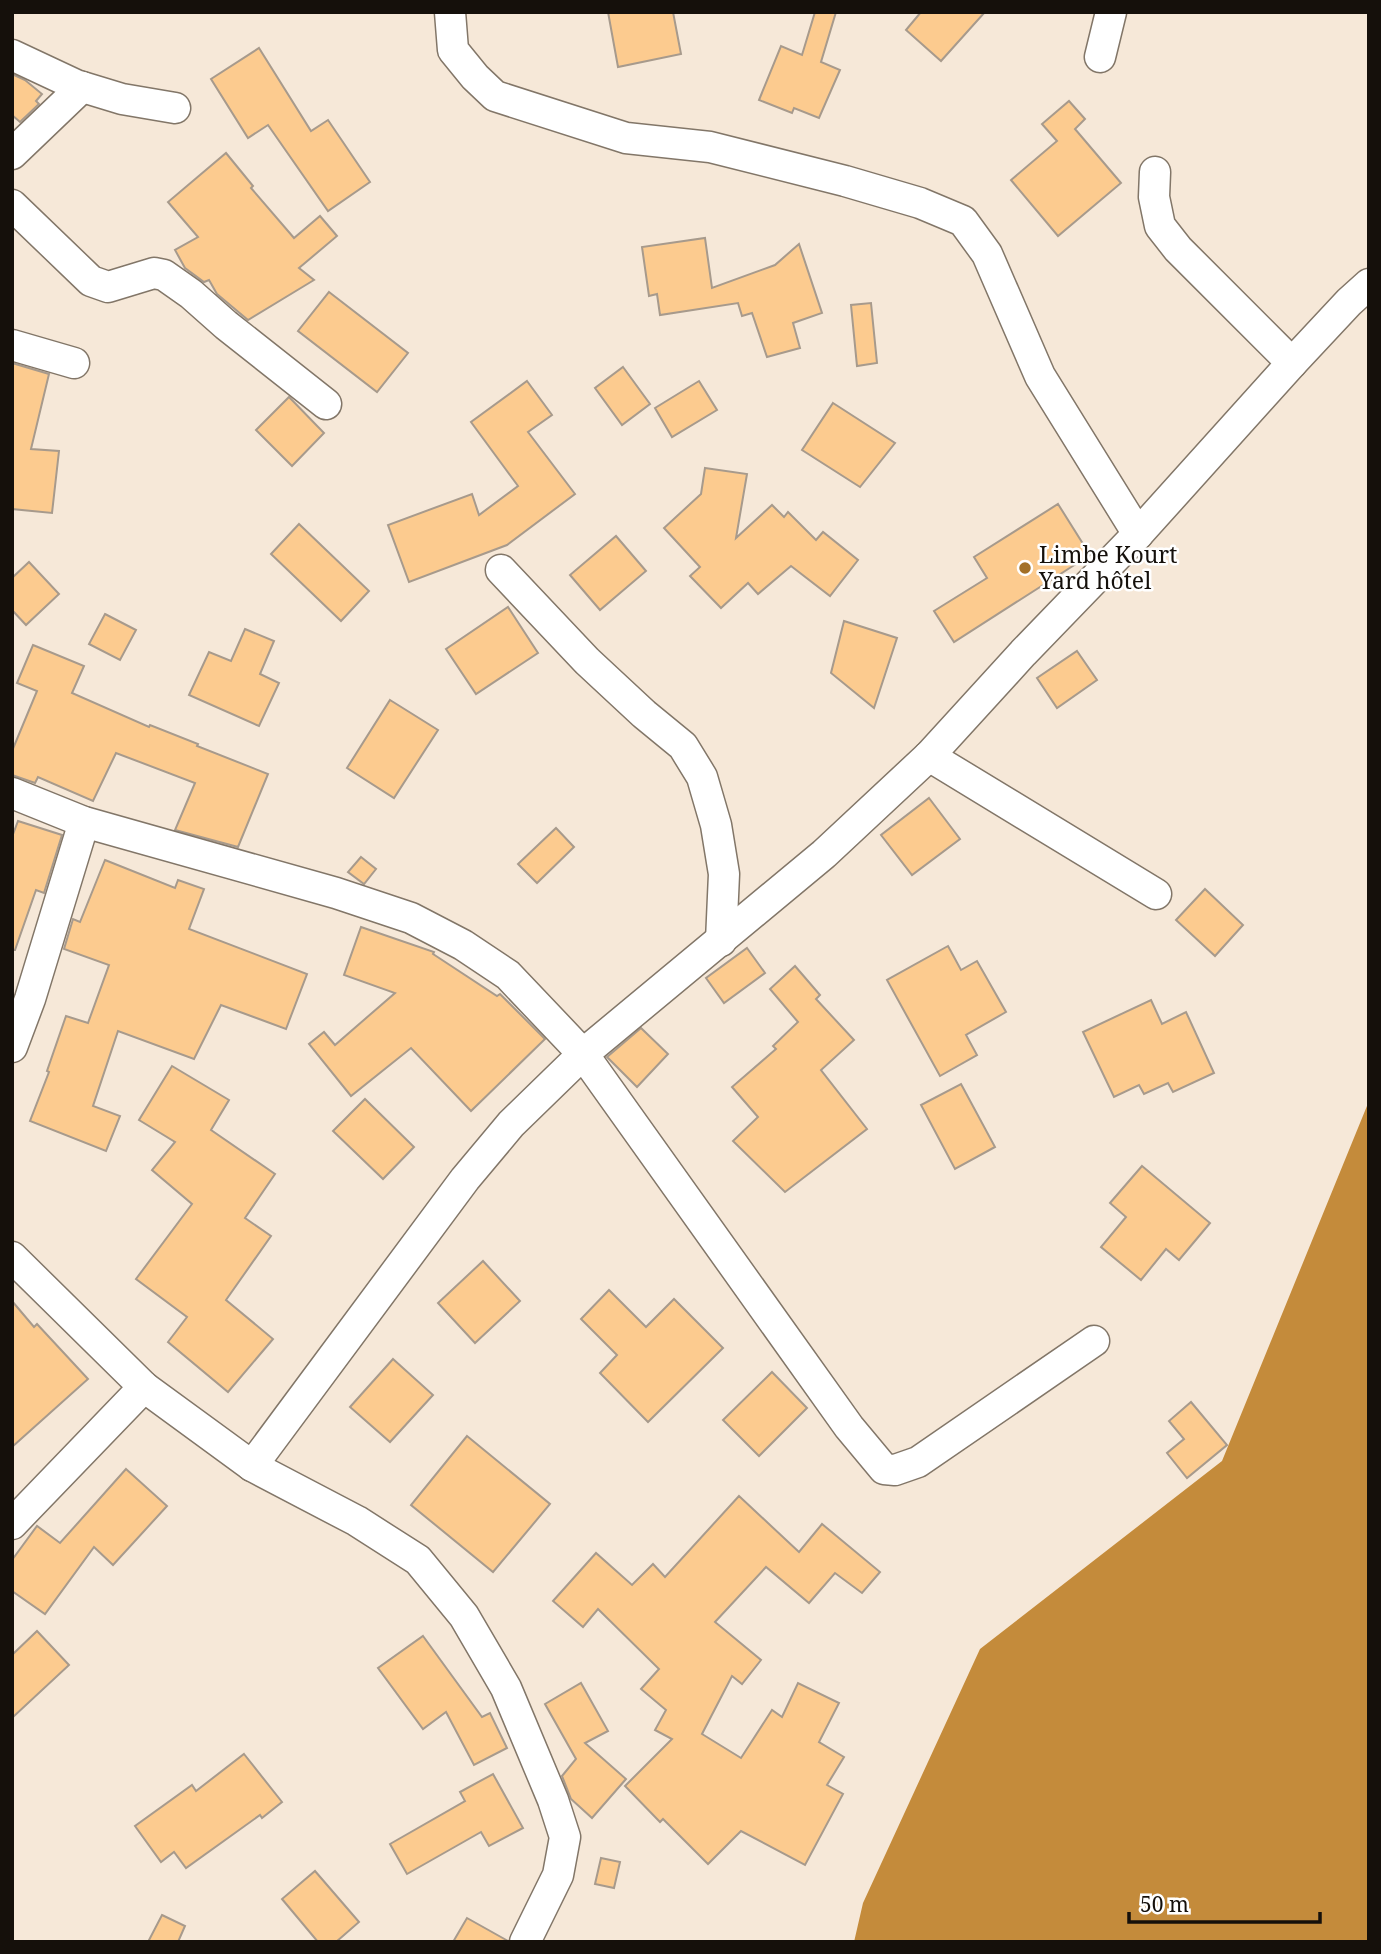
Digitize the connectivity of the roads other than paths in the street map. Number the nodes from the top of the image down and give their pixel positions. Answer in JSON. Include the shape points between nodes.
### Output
{"nodes":[{"id":1,"x":450,"y":12,"type":"edge"},
{"id":2,"x":1111,"y":12,"type":"edge"},
{"id":3,"x":12,"y":55,"type":"edge"},
{"id":4,"x":1100,"y":57,"type":"dead end"},
{"id":5,"x":82,"y":87,"type":"junction"},
{"id":6,"x":174,"y":108,"type":"dead end"},
{"id":7,"x":12,"y":155,"type":"edge"},
{"id":8,"x":1155,"y":172,"type":"dead end"},
{"id":9,"x":12,"y":205,"type":"edge"},
{"id":10,"x":1369,"y":284,"type":"edge"},
{"id":11,"x":12,"y":345,"type":"edge"},
{"id":12,"x":74,"y":363,"type":"dead end"},
{"id":13,"x":1292,"y":363,"type":"junction"},
{"id":14,"x":326,"y":404,"type":"dead end"},
{"id":15,"x":1138,"y":534,"type":"junction"},
{"id":16,"x":500,"y":570,"type":"dead end"},
{"id":17,"x":929,"y":756,"type":"junction"},
{"id":18,"x":12,"y":793,"type":"edge"},
{"id":19,"x":84,"y":822,"type":"junction"},
{"id":20,"x":1156,"y":894,"type":"dead end"},
{"id":21,"x":721,"y":941,"type":"junction"},
{"id":22,"x":12,"y":1047,"type":"edge"},
{"id":23,"x":583,"y":1055,"type":"junction"},
{"id":24,"x":12,"y":1257,"type":"edge"},
{"id":25,"x":1094,"y":1341,"type":"dead end"},
{"id":26,"x":144,"y":1387,"type":"junction"},
{"id":27,"x":252,"y":1466,"type":"junction"},
{"id":28,"x":12,"y":1524,"type":"edge"},
{"id":29,"x":525,"y":1942,"type":"edge"}],
"edges":[{"from":1,"to":15,"type":"street","via":[[453,50],[495,96],[626,138],[710,147],[845,181],[963,221],[987,254],[1040,376]]},
{"from":2,"to":4,"type":"street"},
{"from":3,"to":5,"type":"street"},
{"from":5,"to":6,"type":"street"},
{"from":5,"to":7,"type":"street"},
{"from":8,"to":13,"type":"street","via":[[1160,226]]},
{"from":9,"to":14,"type":"street","via":[[91,281],[108,287],[154,273],[164,275]]},
{"from":10,"to":13,"type":"street"},
{"from":11,"to":12,"type":"street"},
{"from":13,"to":15,"type":"street"},
{"from":15,"to":17,"type":"street"},
{"from":16,"to":21,"type":"street","via":[[587,661],[683,746],[702,777],[724,874]]},
{"from":17,"to":20,"type":"street"},
{"from":17,"to":21,"type":"street"},
{"from":18,"to":19,"type":"street"},
{"from":19,"to":22,"type":"street"},
{"from":19,"to":23,"type":"street","via":[[411,918],[508,975]]},
{"from":21,"to":23,"type":"street"},
{"from":23,"to":25,"type":"street","via":[[849,1427],[884,1469],[918,1462]]},
{"from":23,"to":27,"type":"street","via":[[511,1124],[465,1179]]},
{"from":24,"to":26,"type":"street"},
{"from":26,"to":27,"type":"street"},
{"from":26,"to":28,"type":"street"},
{"from":27,"to":29,"type":"street","via":[[357,1521],[418,1560],[464,1616],[506,1688],[565,1837],[558,1875]]}]}
